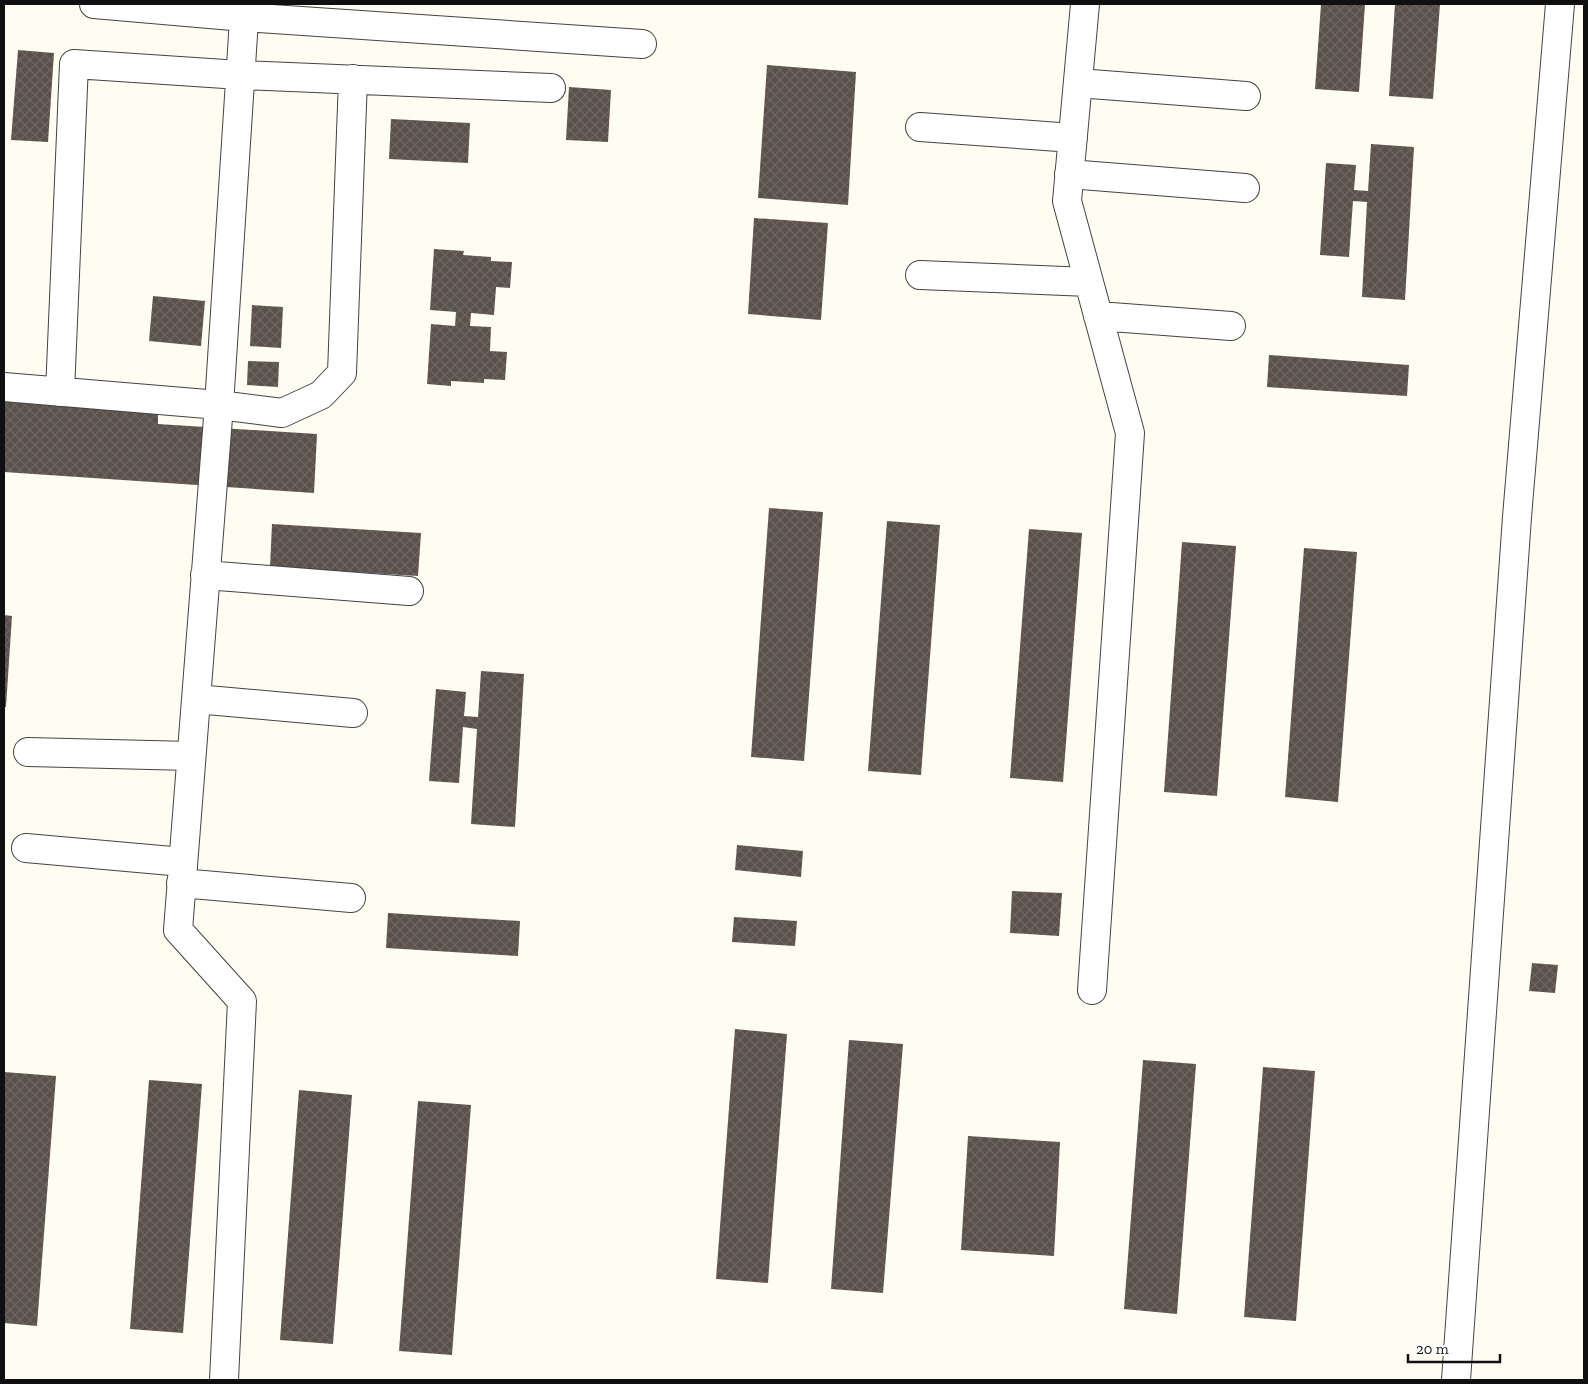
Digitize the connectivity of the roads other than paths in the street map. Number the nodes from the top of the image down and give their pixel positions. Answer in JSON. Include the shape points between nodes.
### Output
{"nodes":[{"id":1,"x":94,"y":4,"type":"edge"},
{"id":2,"x":1085,"y":4,"type":"edge"},
{"id":3,"x":1560,"y":4,"type":"edge"},
{"id":4,"x":245,"y":10,"type":"edge"},
{"id":5,"x":642,"y":44,"type":"dead end"},
{"id":6,"x":240,"y":75,"type":"junction"},
{"id":7,"x":353,"y":79,"type":"junction"},
{"id":8,"x":1078,"y":83,"type":"junction"},
{"id":9,"x":551,"y":88,"type":"dead end"},
{"id":10,"x":1246,"y":96,"type":"dead end"},
{"id":11,"x":920,"y":127,"type":"dead end"},
{"id":12,"x":1073,"y":138,"type":"junction"},
{"id":13,"x":1069,"y":174,"type":"junction"},
{"id":14,"x":1244,"y":188,"type":"dead end"},
{"id":15,"x":920,"y":275,"type":"dead end"},
{"id":16,"x":1089,"y":282,"type":"junction"},
{"id":17,"x":1098,"y":316,"type":"junction"},
{"id":18,"x":1231,"y":326,"type":"dead end"},
{"id":19,"x":4,"y":387,"type":"edge"},
{"id":20,"x":60,"y":392,"type":"junction"},
{"id":21,"x":219,"y":405,"type":"junction"},
{"id":22,"x":205,"y":575,"type":"junction"},
{"id":23,"x":408,"y":591,"type":"dead end"},
{"id":24,"x":196,"y":699,"type":"junction"},
{"id":25,"x":353,"y":713,"type":"dead end"},
{"id":26,"x":28,"y":752,"type":"dead end"},
{"id":27,"x":191,"y":756,"type":"junction"},
{"id":28,"x":26,"y":848,"type":"dead end"},
{"id":29,"x":182,"y":872,"type":"junction"},
{"id":30,"x":351,"y":898,"type":"dead end"},
{"id":31,"x":1092,"y":990,"type":"dead end"},
{"id":32,"x":224,"y":1380,"type":"edge"},
{"id":33,"x":1456,"y":1380,"type":"edge"}],
"edges":[{"from":1,"to":4,"type":"lane"},
{"from":2,"to":8,"type":"lane"},
{"from":3,"to":33,"type":"lane","via":[[1517,517]]},
{"from":4,"to":5,"type":"lane"},
{"from":4,"to":6,"type":"lane"},
{"from":6,"to":7,"type":"lane"},
{"from":6,"to":20,"type":"lane","via":[[74,64]]},
{"from":6,"to":21,"type":"lane"},
{"from":7,"to":9,"type":"lane"},
{"from":7,"to":21,"type":"lane","via":[[342,373],[321,395],[282,413]]},
{"from":8,"to":10,"type":"lane"},
{"from":8,"to":12,"type":"lane"},
{"from":11,"to":12,"type":"lane"},
{"from":12,"to":13,"type":"lane"},
{"from":13,"to":14,"type":"lane"},
{"from":13,"to":16,"type":"lane","via":[[1067,201]]},
{"from":15,"to":16,"type":"lane"},
{"from":16,"to":17,"type":"lane"},
{"from":17,"to":18,"type":"lane"},
{"from":17,"to":31,"type":"lane","via":[[1130,433]]},
{"from":19,"to":20,"type":"lane"},
{"from":20,"to":21,"type":"lane"},
{"from":21,"to":22,"type":"lane"},
{"from":22,"to":23,"type":"lane"},
{"from":22,"to":24,"type":"lane"},
{"from":24,"to":25,"type":"lane"},
{"from":24,"to":27,"type":"lane"},
{"from":26,"to":27,"type":"lane"},
{"from":27,"to":29,"type":"lane"},
{"from":28,"to":29,"type":"lane"},
{"from":29,"to":30,"type":"lane"},
{"from":29,"to":32,"type":"lane","via":[[178,930],[242,1001]]}]}
